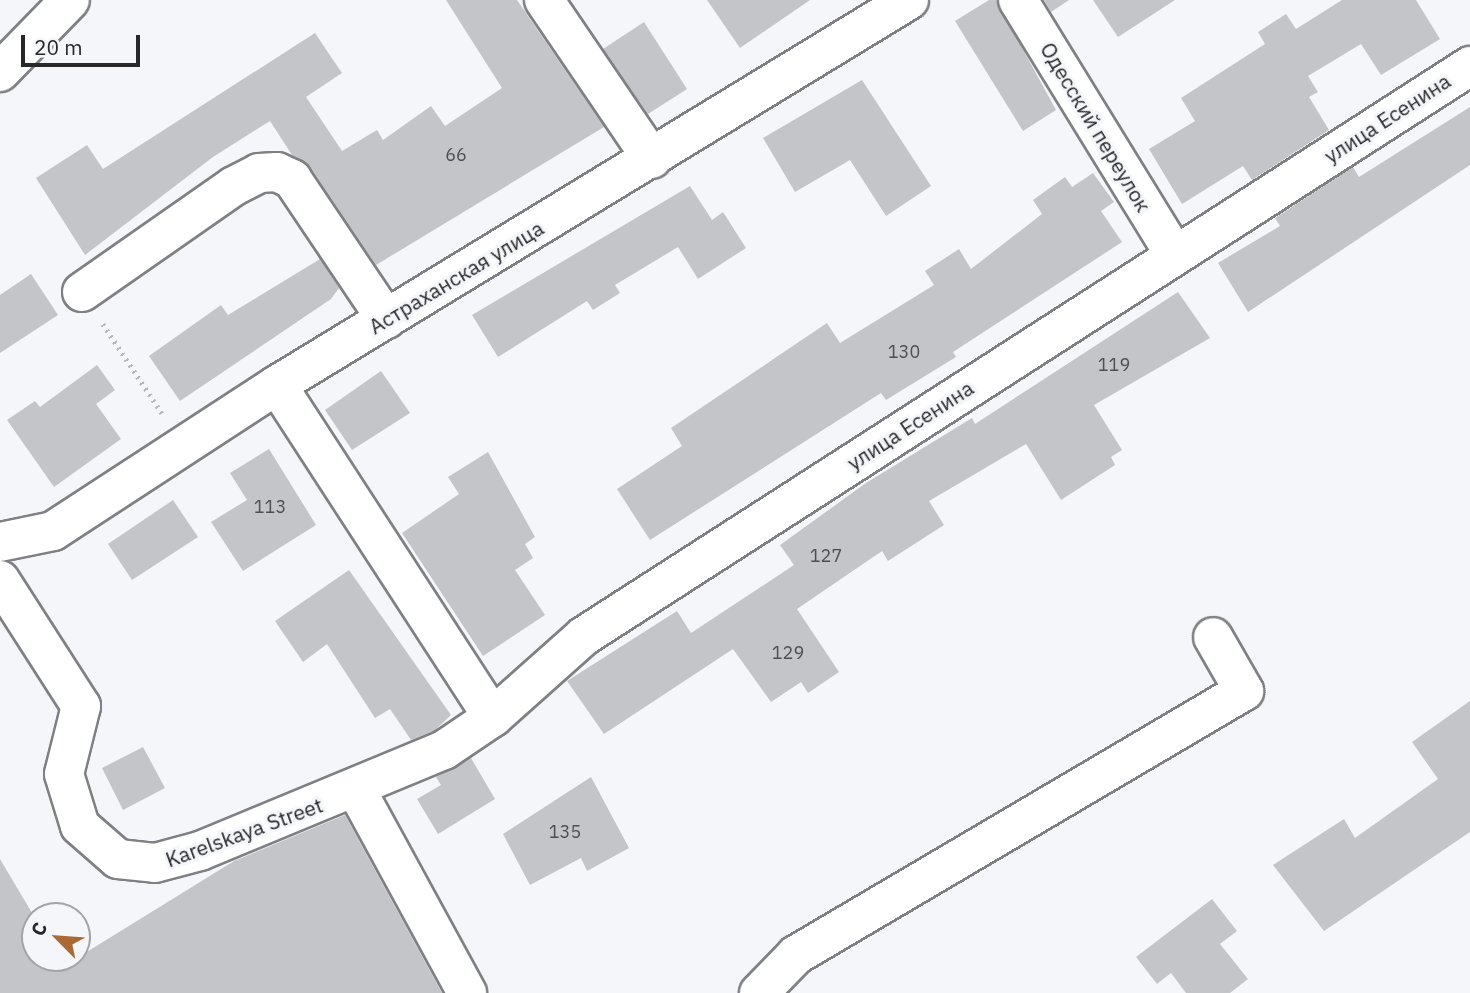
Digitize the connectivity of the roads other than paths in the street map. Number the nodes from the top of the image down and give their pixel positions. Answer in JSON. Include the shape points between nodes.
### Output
{"nodes":[{"id":1,"x":70,"y":0,"type":"edge"},
{"id":2,"x":544,"y":0,"type":"edge"},
{"id":3,"x":909,"y":0,"type":"edge"},
{"id":4,"x":1018,"y":0,"type":"edge"},
{"id":5,"x":1470,"y":66,"type":"edge"},
{"id":6,"x":0,"y":72,"type":"edge"},
{"id":7,"x":652,"y":159,"type":"junction"},
{"id":8,"x":1174,"y":254,"type":"junction"},
{"id":9,"x":82,"y":292,"type":"road end"},
{"id":10,"x":386,"y":319,"type":"junction"},
{"id":11,"x":277,"y":385,"type":"junction"},
{"id":12,"x":0,"y":542,"type":"edge"},
{"id":13,"x":0,"y":580,"type":"edge"},
{"id":14,"x":1213,"y":637,"type":"dead end"},
{"id":15,"x":494,"y":717,"type":"junction"},
{"id":16,"x":357,"y":790,"type":"junction"},
{"id":17,"x":467,"y":993,"type":"edge"},
{"id":18,"x":759,"y":993,"type":"edge"}],
"edges":[{"from":1,"to":6,"type":"street"},
{"from":2,"to":7,"type":"street"},
{"from":3,"to":7,"type":"street","name":"Астраханская улица"},
{"from":4,"to":8,"type":"street","name":"Одесский переулок"},
{"from":5,"to":8,"type":"street","name":"улица Есенина"},
{"from":7,"to":10,"type":"street","name":"Астраханская улица"},
{"from":8,"to":15,"type":"street","name":"улица Есенина","via":[[584,636]]},
{"from":9,"to":10,"type":"street","via":[[234,186],[259,173],[277,172],[292,179]]},
{"from":10,"to":11,"type":"street","name":"Астраханская улица"},
{"from":11,"to":12,"type":"street","name":"Астраханская улица","via":[[53,531]]},
{"from":11,"to":15,"type":"street"},
{"from":13,"to":16,"type":"street","name":"Karelskaya Street","via":[[81,706],[64,774],[80,826],[118,859],[155,863],[200,851]]},
{"from":14,"to":18,"type":"street","via":[[1244,691],[796,955]]},
{"from":15,"to":16,"type":"street","name":"улица Есенина","via":[[444,750]]},
{"from":16,"to":17,"type":"street"}]}
